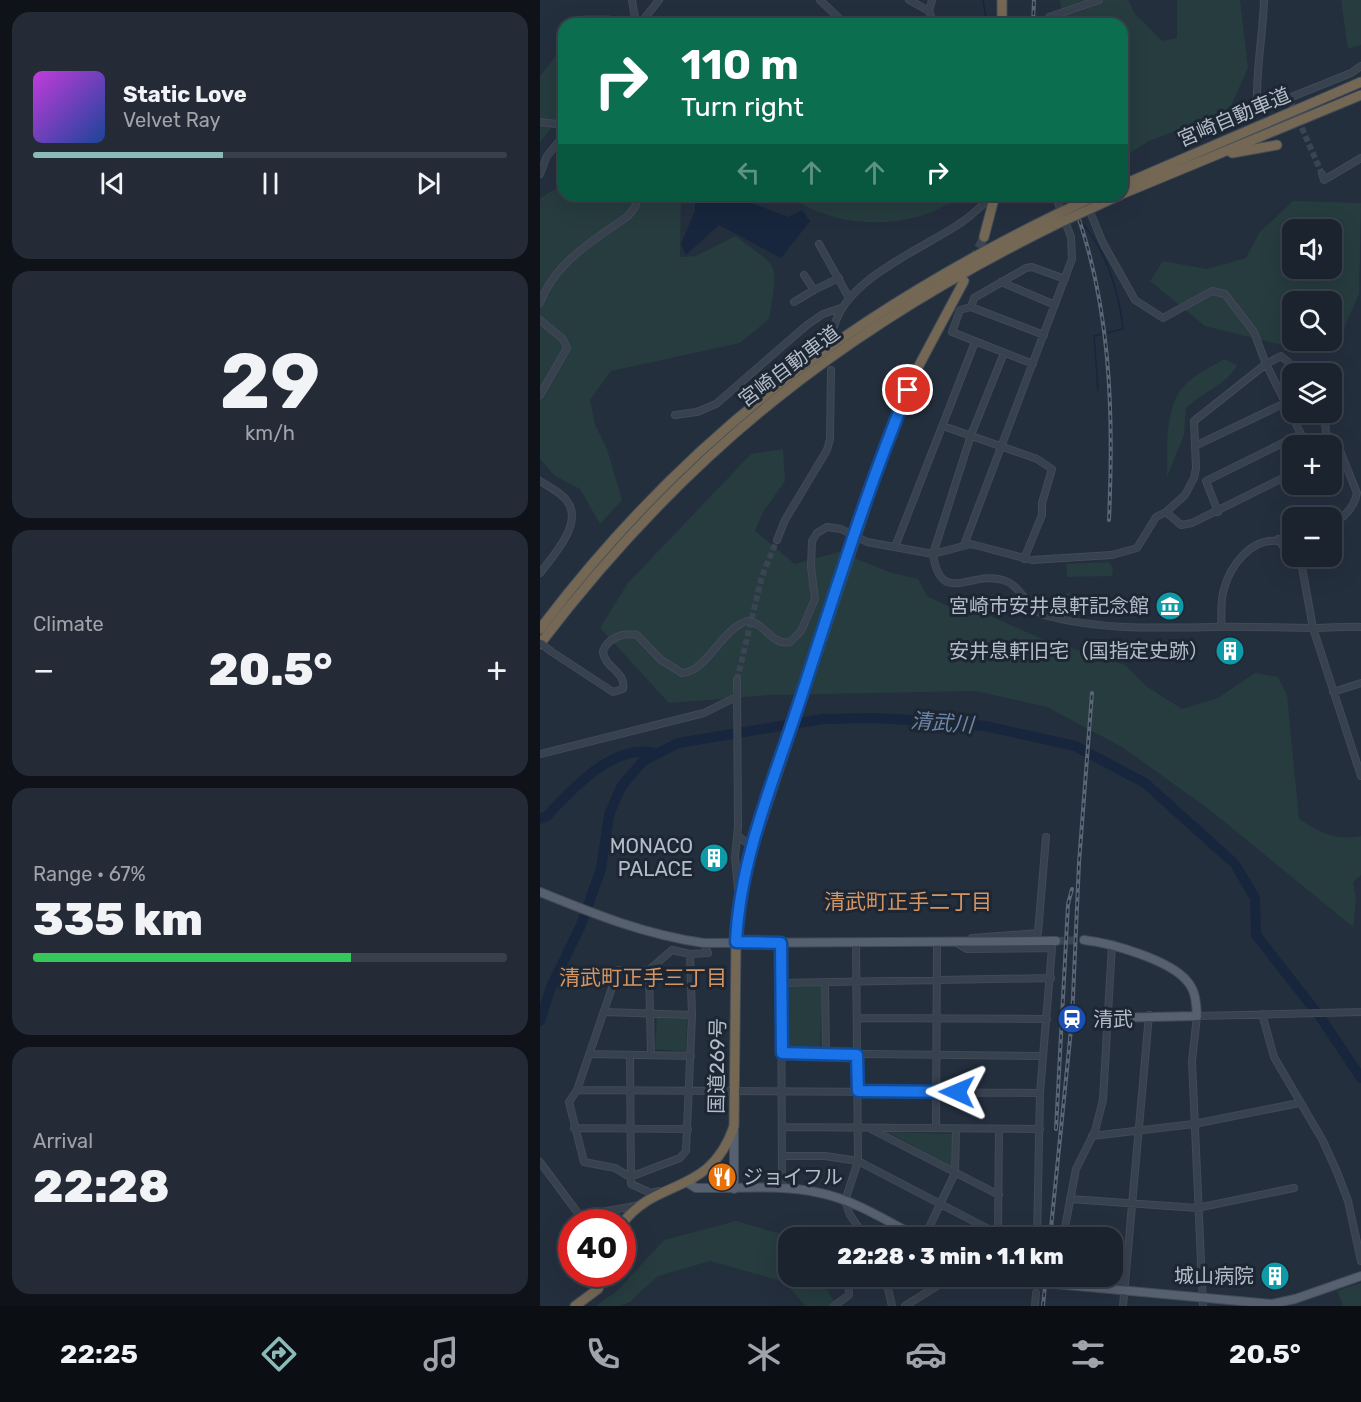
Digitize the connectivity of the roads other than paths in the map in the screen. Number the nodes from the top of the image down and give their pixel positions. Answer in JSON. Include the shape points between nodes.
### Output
{"nodes":[{"id":1,"x":632,"y":0,"type":"edge"},
{"id":2,"x":659,"y":0,"type":"edge"},
{"id":3,"x":820,"y":0,"type":"edge"},
{"id":4,"x":909,"y":0,"type":"edge"},
{"id":5,"x":932,"y":0,"type":"edge"},
{"id":6,"x":1002,"y":0,"type":"edge"},
{"id":7,"x":1099,"y":0,"type":"edge"},
{"id":8,"x":1264,"y":0,"type":"edge"},
{"id":9,"x":929,"y":10,"type":"junction"},
{"id":10,"x":635,"y":18,"type":"edge"},
{"id":11,"x":645,"y":18,"type":"edge"},
{"id":12,"x":839,"y":18,"type":"edge"},
{"id":13,"x":932,"y":18,"type":"edge"},
{"id":14,"x":1002,"y":18,"type":"edge"},
{"id":15,"x":1049,"y":18,"type":"edge"},
{"id":16,"x":1361,"y":66,"type":"edge"},
{"id":17,"x":1361,"y":82,"type":"edge"},
{"id":18,"x":1361,"y":95,"type":"edge"},
{"id":19,"x":540,"y":122,"type":"edge"},
{"id":20,"x":558,"y":124,"type":"edge"},
{"id":21,"x":558,"y":142,"type":"edge"},
{"id":22,"x":1277,"y":145,"type":"dead end"},
{"id":23,"x":1214,"y":156,"type":"junction"},
{"id":24,"x":1361,"y":158,"type":"edge"},
{"id":25,"x":540,"y":174,"type":"edge"},
{"id":26,"x":1322,"y":174,"type":"dead end"},
{"id":27,"x":1128,"y":182,"type":"edge"},
{"id":28,"x":1128,"y":192,"type":"edge"},
{"id":29,"x":636,"y":201,"type":"edge"},
{"id":30,"x":988,"y":201,"type":"edge"},
{"id":31,"x":993,"y":201,"type":"edge"},
{"id":32,"x":1057,"y":201,"type":"edge"},
{"id":33,"x":1088,"y":201,"type":"edge"},
{"id":34,"x":1059,"y":218,"type":"junction"},
{"id":35,"x":984,"y":237,"type":"tunnel mouth"},
{"id":36,"x":819,"y":244,"type":"dead end"},
{"id":37,"x":804,"y":275,"type":"dead end"},
{"id":38,"x":838,"y":278,"type":"junction"},
{"id":39,"x":1065,"y":279,"type":"junction"},
{"id":40,"x":964,"y":281,"type":"dead end"},
{"id":41,"x":1001,"y":282,"type":"junction"},
{"id":42,"x":814,"y":290,"type":"junction"},
{"id":43,"x":849,"y":298,"type":"junction"},
{"id":44,"x":794,"y":302,"type":"dead end"},
{"id":45,"x":540,"y":303,"type":"edge"},
{"id":46,"x":1055,"y":305,"type":"junction"},
{"id":47,"x":970,"y":307,"type":"junction"},
{"id":48,"x":841,"y":308,"type":"junction"},
{"id":49,"x":540,"y":320,"type":"edge"},
{"id":50,"x":834,"y":327,"type":"tunnel mouth"},
{"id":51,"x":1044,"y":335,"type":"junction"},
{"id":52,"x":975,"y":342,"type":"junction"},
{"id":53,"x":1004,"y":353,"type":"junction"},
{"id":54,"x":1033,"y":363,"type":"junction"},
{"id":55,"x":1289,"y":363,"type":"edge"},
{"id":56,"x":1266,"y":364,"type":"junction"},
{"id":57,"x":831,"y":370,"type":"dead end"},
{"id":58,"x":540,"y":395,"type":"edge"},
{"id":59,"x":1282,"y":397,"type":"edge"},
{"id":60,"x":1282,"y":404,"type":"edge"},
{"id":61,"x":675,"y":415,"type":"dead end"},
{"id":62,"x":1295,"y":423,"type":"edge"},
{"id":63,"x":1325,"y":423,"type":"edge"},
{"id":64,"x":943,"y":426,"type":"junction"},
{"id":65,"x":1301,"y":434,"type":"joint"},
{"id":66,"x":971,"y":435,"type":"junction"},
{"id":67,"x":1002,"y":446,"type":"junction"},
{"id":68,"x":1195,"y":446,"type":"junction"},
{"id":69,"x":1282,"y":479,"type":"edge"},
{"id":70,"x":540,"y":481,"type":"edge"},
{"id":71,"x":1166,"y":512,"type":"junction"},
{"id":72,"x":1218,"y":512,"type":"junction"},
{"id":73,"x":1342,"y":519,"type":"edge"},
{"id":74,"x":855,"y":535,"type":"junction"},
{"id":75,"x":777,"y":540,"type":"tunnel mouth"},
{"id":76,"x":964,"y":545,"type":"junction"},
{"id":77,"x":1282,"y":545,"type":"edge"},
{"id":78,"x":895,"y":547,"type":"junction"},
{"id":79,"x":933,"y":554,"type":"junction"},
{"id":80,"x":1024,"y":558,"type":"junction"},
{"id":81,"x":1302,"y":567,"type":"edge"},
{"id":82,"x":540,"y":573,"type":"edge"},
{"id":83,"x":1221,"y":627,"type":"junction"},
{"id":84,"x":1361,"y":627,"type":"edge"},
{"id":85,"x":1313,"y":628,"type":"junction"},
{"id":86,"x":540,"y":629,"type":"edge"},
{"id":87,"x":540,"y":644,"type":"edge"},
{"id":88,"x":737,"y":681,"type":"tunnel mouth"},
{"id":89,"x":1361,"y":682,"type":"edge"},
{"id":90,"x":1333,"y":692,"type":"junction"},
{"id":91,"x":736,"y":698,"type":"junction"},
{"id":92,"x":540,"y":754,"type":"edge"},
{"id":93,"x":1361,"y":776,"type":"edge"},
{"id":94,"x":738,"y":836,"type":"junction"},
{"id":95,"x":1046,"y":837,"type":"dead end"},
{"id":96,"x":751,"y":846,"type":"junction"},
{"id":97,"x":540,"y":892,"type":"edge"},
{"id":98,"x":738,"y":907,"type":"junction"},
{"id":99,"x":1084,"y":940,"type":"tunnel mouth"},
{"id":100,"x":1056,"y":941,"type":"tunnel mouth"},
{"id":101,"x":736,"y":942,"type":"junction"},
{"id":102,"x":856,"y":942,"type":"junction"},
{"id":103,"x":937,"y":942,"type":"junction"},
{"id":104,"x":781,"y":943,"type":"junction"},
{"id":105,"x":957,"y":943,"type":"junction"},
{"id":106,"x":704,"y":944,"type":"junction"},
{"id":107,"x":1112,"y":944,"type":"junction"},
{"id":108,"x":690,"y":954,"type":"junction"},
{"id":109,"x":649,"y":970,"type":"junction"},
{"id":110,"x":1051,"y":978,"type":"junction"},
{"id":111,"x":937,"y":980,"type":"junction"},
{"id":112,"x":825,"y":982,"type":"junction"},
{"id":113,"x":857,"y":982,"type":"junction"},
{"id":114,"x":781,"y":983,"type":"junction"},
{"id":115,"x":605,"y":1012,"type":"junction"},
{"id":116,"x":1361,"y":1012,"type":"edge"},
{"id":117,"x":650,"y":1013,"type":"junction"},
{"id":118,"x":1262,"y":1014,"type":"junction"},
{"id":119,"x":692,"y":1015,"type":"junction"},
{"id":120,"x":1149,"y":1016,"type":"junction"},
{"id":121,"x":1197,"y":1016,"type":"junction"},
{"id":122,"x":857,"y":1018,"type":"junction"},
{"id":123,"x":937,"y":1018,"type":"junction"},
{"id":124,"x":1109,"y":1018,"type":"junction"},
{"id":125,"x":1047,"y":1019,"type":"junction"},
{"id":126,"x":782,"y":1053,"type":"junction"},
{"id":127,"x":590,"y":1054,"type":"junction"},
{"id":128,"x":826,"y":1054,"type":"junction"},
{"id":129,"x":630,"y":1055,"type":"junction"},
{"id":130,"x":651,"y":1055,"type":"junction"},
{"id":131,"x":857,"y":1055,"type":"junction"},
{"id":132,"x":691,"y":1056,"type":"junction"},
{"id":133,"x":937,"y":1056,"type":"junction"},
{"id":134,"x":1043,"y":1056,"type":"junction"},
{"id":135,"x":577,"y":1090,"type":"junction"},
{"id":136,"x":630,"y":1090,"type":"junction"},
{"id":137,"x":690,"y":1090,"type":"junction"},
{"id":138,"x":735,"y":1090,"type":"junction"},
{"id":139,"x":782,"y":1090,"type":"junction"},
{"id":140,"x":858,"y":1091,"type":"junction"},
{"id":141,"x":936,"y":1092,"type":"junction"},
{"id":142,"x":1040,"y":1093,"type":"junction"},
{"id":143,"x":1299,"y":1103,"type":"junction"},
{"id":144,"x":1194,"y":1124,"type":"junction"},
{"id":145,"x":734,"y":1126,"type":"junction"},
{"id":146,"x":782,"y":1127,"type":"junction"},
{"id":147,"x":574,"y":1128,"type":"junction"},
{"id":148,"x":858,"y":1128,"type":"junction"},
{"id":149,"x":868,"y":1128,"type":"junction"},
{"id":150,"x":936,"y":1128,"type":"junction"},
{"id":151,"x":630,"y":1129,"type":"junction"},
{"id":152,"x":688,"y":1129,"type":"junction"},
{"id":153,"x":956,"y":1129,"type":"junction"},
{"id":154,"x":999,"y":1129,"type":"junction"},
{"id":155,"x":1040,"y":1129,"type":"junction"},
{"id":156,"x":1138,"y":1131,"type":"junction"},
{"id":157,"x":1092,"y":1136,"type":"junction"},
{"id":158,"x":782,"y":1156,"type":"junction"},
{"id":159,"x":858,"y":1161,"type":"junction"},
{"id":160,"x":540,"y":1162,"type":"edge"},
{"id":161,"x":955,"y":1173,"type":"junction"},
{"id":162,"x":630,"y":1177,"type":"junction"},
{"id":163,"x":688,"y":1183,"type":"junction"},
{"id":164,"x":782,"y":1188,"type":"junction"},
{"id":165,"x":1294,"y":1188,"type":"dead end"},
{"id":166,"x":734,"y":1189,"type":"junction"},
{"id":167,"x":999,"y":1195,"type":"junction"},
{"id":168,"x":1070,"y":1199,"type":"junction"},
{"id":169,"x":845,"y":1201,"type":"junction"},
{"id":170,"x":940,"y":1203,"type":"junction"},
{"id":171,"x":1132,"y":1203,"type":"junction"},
{"id":172,"x":644,"y":1204,"type":"junction"},
{"id":173,"x":1197,"y":1208,"type":"junction"},
{"id":174,"x":575,"y":1209,"type":"edge"},
{"id":175,"x":617,"y":1209,"type":"edge"},
{"id":176,"x":636,"y":1211,"type":"edge"},
{"id":177,"x":858,"y":1227,"type":"edge"},
{"id":178,"x":899,"y":1227,"type":"edge"},
{"id":179,"x":928,"y":1227,"type":"edge"},
{"id":180,"x":985,"y":1227,"type":"edge"},
{"id":181,"x":998,"y":1227,"type":"edge"},
{"id":182,"x":1037,"y":1227,"type":"edge"},
{"id":183,"x":1065,"y":1227,"type":"edge"},
{"id":184,"x":1361,"y":1261,"type":"edge"},
{"id":185,"x":1361,"y":1276,"type":"edge"},
{"id":186,"x":599,"y":1287,"type":"edge"},
{"id":187,"x":849,"y":1287,"type":"edge"},
{"id":188,"x":888,"y":1287,"type":"edge"},
{"id":189,"x":935,"y":1287,"type":"edge"},
{"id":190,"x":1125,"y":1287,"type":"junction"},
{"id":191,"x":1036,"y":1293,"type":"dead end"},
{"id":192,"x":1203,"y":1302,"type":"edge"},
{"id":193,"x":1296,"y":1303,"type":"edge"},
{"id":194,"x":575,"y":1306,"type":"edge"},
{"id":195,"x":834,"y":1306,"type":"edge"},
{"id":196,"x":892,"y":1306,"type":"edge"},
{"id":197,"x":905,"y":1306,"type":"edge"},
{"id":198,"x":1035,"y":1306,"type":"edge"},
{"id":199,"x":1123,"y":1306,"type":"edge"}],
"edges":[{"from":1,"to":10,"type":"street"},
{"from":2,"to":11,"type":"street"},
{"from":3,"to":12,"type":"street"},
{"from":4,"to":9,"type":"street"},
{"from":5,"to":9,"type":"street"},
{"from":6,"to":14,"type":"highway"},
{"from":7,"to":15,"type":"street"},
{"from":8,"to":16,"type":"street","via":[[1257,103],[1264,108]]},
{"from":9,"to":13,"type":"street"},
{"from":17,"to":27,"type":"highway","name":"宮崎自動車道"},
{"from":18,"to":23,"type":"highway","name":"宮崎自動車道"},
{"from":19,"to":20,"type":"street"},
{"from":21,"to":25,"type":"street"},
{"from":22,"to":23,"type":"highway"},
{"from":23,"to":28,"type":"highway","name":"宮崎自動車道"},
{"from":24,"to":26,"type":"street","via":[[1324,180]]},
{"from":29,"to":45,"type":"street","via":[[628,216],[564,264]]},
{"from":30,"to":43,"type":"street","via":[[961,223],[865,283]]},
{"from":31,"to":35,"type":"highway"},
{"from":32,"to":39,"type":"street","via":[[1071,237],[1072,259]]},
{"from":33,"to":34,"type":"highway","name":"宮崎自動車道","bridge":true},
{"from":33,"to":56,"type":"street","via":[[1103,243],[1136,300],[1163,318],[1203,294],[1225,294],[1254,332]]},
{"from":34,"to":86,"type":"highway","name":"宮崎自動車道","via":[[908,294],[801,366],[733,421],[654,495]]},
{"from":34,"to":87,"type":"highway","name":"宮崎自動車道","via":[[912,301],[798,380],[738,428],[621,543]]},
{"from":36,"to":38,"type":"street"},
{"from":37,"to":42,"type":"street"},
{"from":38,"to":42,"type":"street"},
{"from":38,"to":43,"type":"street"},
{"from":39,"to":41,"type":"street","via":[[1032,267]]},
{"from":39,"to":46,"type":"street"},
{"from":40,"to":74,"type":"highway","name":"国道269号","via":[[916,370]]},
{"from":41,"to":46,"type":"street"},
{"from":41,"to":47,"type":"street","via":[[974,298]]},
{"from":42,"to":44,"type":"street"},
{"from":43,"to":48,"type":"street"},
{"from":46,"to":51,"type":"street"},
{"from":47,"to":51,"type":"street"},
{"from":47,"to":52,"type":"street","via":[[960,310],[952,332]]},
{"from":48,"to":50,"type":"street"},
{"from":48,"to":61,"type":"street","via":[[807,325],[710,407]]},
{"from":49,"to":58,"type":"street","via":[[563,339],[567,348]]},
{"from":51,"to":54,"type":"street"},
{"from":52,"to":53,"type":"street"},
{"from":52,"to":64,"type":"street"},
{"from":53,"to":54,"type":"street"},
{"from":53,"to":66,"type":"street"},
{"from":54,"to":67,"type":"street"},
{"from":55,"to":56,"type":"street","via":[[1281,356]]},
{"from":56,"to":59,"type":"street"},
{"from":56,"to":68,"type":"street","via":[[1194,421]]},
{"from":57,"to":75,"type":"street","via":[[827,450]]},
{"from":60,"to":68,"type":"street"},
{"from":62,"to":65,"type":"street"},
{"from":63,"to":73,"type":"street","via":[[1326,433],[1340,448],[1357,493],[1355,503]]},
{"from":64,"to":66,"type":"street"},
{"from":64,"to":78,"type":"street"},
{"from":65,"to":72,"type":"street","via":[[1206,481]]},
{"from":66,"to":67,"type":"street"},
{"from":66,"to":79,"type":"street"},
{"from":67,"to":76,"type":"street"},
{"from":67,"to":80,"type":"street","via":[[1052,469],[1042,515]]},
{"from":68,"to":71,"type":"street","via":[[1194,478],[1185,495]]},
{"from":69,"to":72,"type":"street"},
{"from":70,"to":82,"type":"street","via":[[566,498],[572,519]]},
{"from":71,"to":72,"type":"street","via":[[1181,525]]},
{"from":71,"to":80,"type":"street","via":[[1156,518],[1137,548],[1091,557]]},
{"from":74,"to":78,"type":"street","via":[[867,542]]},
{"from":74,"to":87,"type":"street","bridge":true,"via":[[827,527],[812,541],[814,599],[801,631],[790,642],[778,642],[757,624],[747,621],[730,630],[695,669],[682,673],[661,660],[637,634],[625,634],[607,643],[603,651],[606,663],[623,680],[623,689],[613,692]]},
{"from":74,"to":96,"type":"highway","name":"国道269号"},
{"from":76,"to":79,"type":"street"},
{"from":76,"to":80,"type":"street"},
{"from":77,"to":83,"type":"street","via":[[1278,540],[1254,547],[1237,559],[1224,589]]},
{"from":78,"to":79,"type":"street"},
{"from":79,"to":83,"type":"street","via":[[942,580],[957,585],[982,578],[1007,581],[1046,616],[1124,627]]},
{"from":81,"to":85,"type":"street"},
{"from":83,"to":85,"type":"street"},
{"from":84,"to":85,"type":"street"},
{"from":85,"to":90,"type":"street"},
{"from":88,"to":91,"type":"street"},
{"from":89,"to":90,"type":"street"},
{"from":90,"to":93,"type":"street"},
{"from":91,"to":92,"type":"street","via":[[704,713]]},
{"from":91,"to":94,"type":"street"},
{"from":94,"to":96,"type":"street"},
{"from":94,"to":98,"type":"street"},
{"from":95,"to":105,"type":"street","via":[[1038,933],[970,938]]},
{"from":96,"to":98,"type":"highway","name":"国道269号"},
{"from":97,"to":106,"type":"main road","via":[[623,925],[669,939]]},
{"from":98,"to":101,"type":"highway","name":"国道269号"},
{"from":99,"to":107,"type":"main road"},
{"from":100,"to":105,"type":"main road"},
{"from":101,"to":104,"type":"main road"},
{"from":101,"to":106,"type":"main road"},
{"from":101,"to":138,"type":"highway","name":"国道269号"},
{"from":102,"to":103,"type":"main road"},
{"from":102,"to":104,"type":"main road"},
{"from":102,"to":113,"type":"street"},
{"from":103,"to":105,"type":"main road"},
{"from":103,"to":111,"type":"street"},
{"from":104,"to":114,"type":"street"},
{"from":105,"to":110,"type":"street","via":[[967,949],[1052,948]]},
{"from":106,"to":108,"type":"street","via":[[708,953]]},
{"from":107,"to":121,"type":"main road","via":[[1177,971],[1194,991]]},
{"from":107,"to":124,"type":"street"},
{"from":108,"to":109,"type":"street","via":[[672,950]]},
{"from":108,"to":119,"type":"street"},
{"from":109,"to":115,"type":"street","via":[[618,970]]},
{"from":109,"to":117,"type":"street"},
{"from":110,"to":111,"type":"street"},
{"from":110,"to":125,"type":"street"},
{"from":111,"to":113,"type":"street"},
{"from":111,"to":123,"type":"street"},
{"from":112,"to":113,"type":"street"},
{"from":112,"to":114,"type":"street"},
{"from":112,"to":128,"type":"street"},
{"from":113,"to":122,"type":"street"},
{"from":114,"to":126,"type":"street"},
{"from":115,"to":117,"type":"street"},
{"from":115,"to":127,"type":"street"},
{"from":116,"to":118,"type":"street"},
{"from":117,"to":119,"type":"street"},
{"from":117,"to":130,"type":"street"},
{"from":118,"to":121,"type":"street"},
{"from":118,"to":143,"type":"street","via":[[1274,1057]]},
{"from":119,"to":132,"type":"street"},
{"from":120,"to":121,"type":"main road"},
{"from":120,"to":124,"type":"main road"},
{"from":120,"to":156,"type":"street"},
{"from":121,"to":144,"type":"street","via":[[1192,1061]]},
{"from":122,"to":123,"type":"street"},
{"from":122,"to":131,"type":"street"},
{"from":123,"to":125,"type":"street"},
{"from":123,"to":133,"type":"street"},
{"from":124,"to":157,"type":"street","via":[[1102,1101]]},
{"from":125,"to":134,"type":"street"},
{"from":126,"to":128,"type":"street"},
{"from":126,"to":139,"type":"street"},
{"from":127,"to":129,"type":"street"},
{"from":127,"to":135,"type":"street"},
{"from":128,"to":131,"type":"street"},
{"from":129,"to":130,"type":"street"},
{"from":129,"to":136,"type":"street"},
{"from":130,"to":132,"type":"street"},
{"from":131,"to":133,"type":"street"},
{"from":131,"to":140,"type":"street"},
{"from":132,"to":137,"type":"street"},
{"from":133,"to":134,"type":"street"},
{"from":133,"to":141,"type":"street"},
{"from":134,"to":142,"type":"street"},
{"from":135,"to":136,"type":"street"},
{"from":135,"to":147,"type":"street","via":[[568,1108]]},
{"from":136,"to":137,"type":"street"},
{"from":136,"to":151,"type":"street"},
{"from":137,"to":138,"type":"street"},
{"from":137,"to":152,"type":"street"},
{"from":138,"to":139,"type":"street"},
{"from":138,"to":145,"type":"highway","name":"国道269号"},
{"from":139,"to":140,"type":"street"},
{"from":139,"to":146,"type":"street"},
{"from":140,"to":141,"type":"street"},
{"from":140,"to":148,"type":"street"},
{"from":141,"to":142,"type":"street"},
{"from":141,"to":150,"type":"street"},
{"from":142,"to":155,"type":"street"},
{"from":143,"to":144,"type":"street"},
{"from":143,"to":184,"type":"street","via":[[1323,1142],[1348,1201]]},
{"from":144,"to":156,"type":"street"},
{"from":144,"to":173,"type":"street"},
{"from":145,"to":163,"type":"highway","name":"国道269号","via":[[728,1146],[708,1170]]},
{"from":145,"to":166,"type":"main road"},
{"from":146,"to":148,"type":"street"},
{"from":146,"to":158,"type":"street"},
{"from":147,"to":151,"type":"street"},
{"from":147,"to":162,"type":"street","via":[[584,1162],[615,1168]]},
{"from":148,"to":149,"type":"street"},
{"from":148,"to":159,"type":"street"},
{"from":149,"to":150,"type":"street"},
{"from":149,"to":161,"type":"street"},
{"from":150,"to":153,"type":"street"},
{"from":151,"to":152,"type":"street"},
{"from":151,"to":162,"type":"street"},
{"from":152,"to":162,"type":"street","via":[[681,1158]]},
{"from":153,"to":154,"type":"street"},
{"from":153,"to":161,"type":"street"},
{"from":154,"to":155,"type":"street"},
{"from":154,"to":167,"type":"street"},
{"from":155,"to":182,"type":"street"},
{"from":156,"to":157,"type":"street"},
{"from":156,"to":171,"type":"street"},
{"from":157,"to":168,"type":"street","via":[[1076,1169]]},
{"from":158,"to":159,"type":"street"},
{"from":158,"to":164,"type":"street"},
{"from":159,"to":169,"type":"street"},
{"from":159,"to":170,"type":"street"},
{"from":160,"to":174,"type":"street"},
{"from":161,"to":167,"type":"street"},
{"from":161,"to":170,"type":"street"},
{"from":162,"to":163,"type":"street","via":[[635,1188],[651,1193]]},
{"from":163,"to":166,"type":"main road","via":[[696,1188]]},
{"from":163,"to":172,"type":"highway","name":"国道269号"},
{"from":164,"to":166,"type":"main road"},
{"from":164,"to":169,"type":"main road","via":[[820,1192]]},
{"from":165,"to":173,"type":"street"},
{"from":167,"to":181,"type":"street"},
{"from":168,"to":171,"type":"street"},
{"from":168,"to":183,"type":"street"},
{"from":169,"to":177,"type":"street"},
{"from":169,"to":178,"type":"main road"},
{"from":170,"to":179,"type":"street"},
{"from":170,"to":180,"type":"street"},
{"from":171,"to":173,"type":"street"},
{"from":171,"to":190,"type":"street"},
{"from":172,"to":175,"type":"street"},
{"from":172,"to":176,"type":"highway","name":"国道269号"},
{"from":173,"to":192,"type":"street"},
{"from":185,"to":193,"type":"main road"},
{"from":186,"to":194,"type":"highway"},
{"from":187,"to":195,"type":"street","via":[[849,1295]]},
{"from":188,"to":196,"type":"street"},
{"from":189,"to":197,"type":"street"},
{"from":190,"to":192,"type":"main road"},
{"from":190,"to":199,"type":"street"},
{"from":191,"to":198,"type":"street"},
{"from":192,"to":193,"type":"main road"}]}
